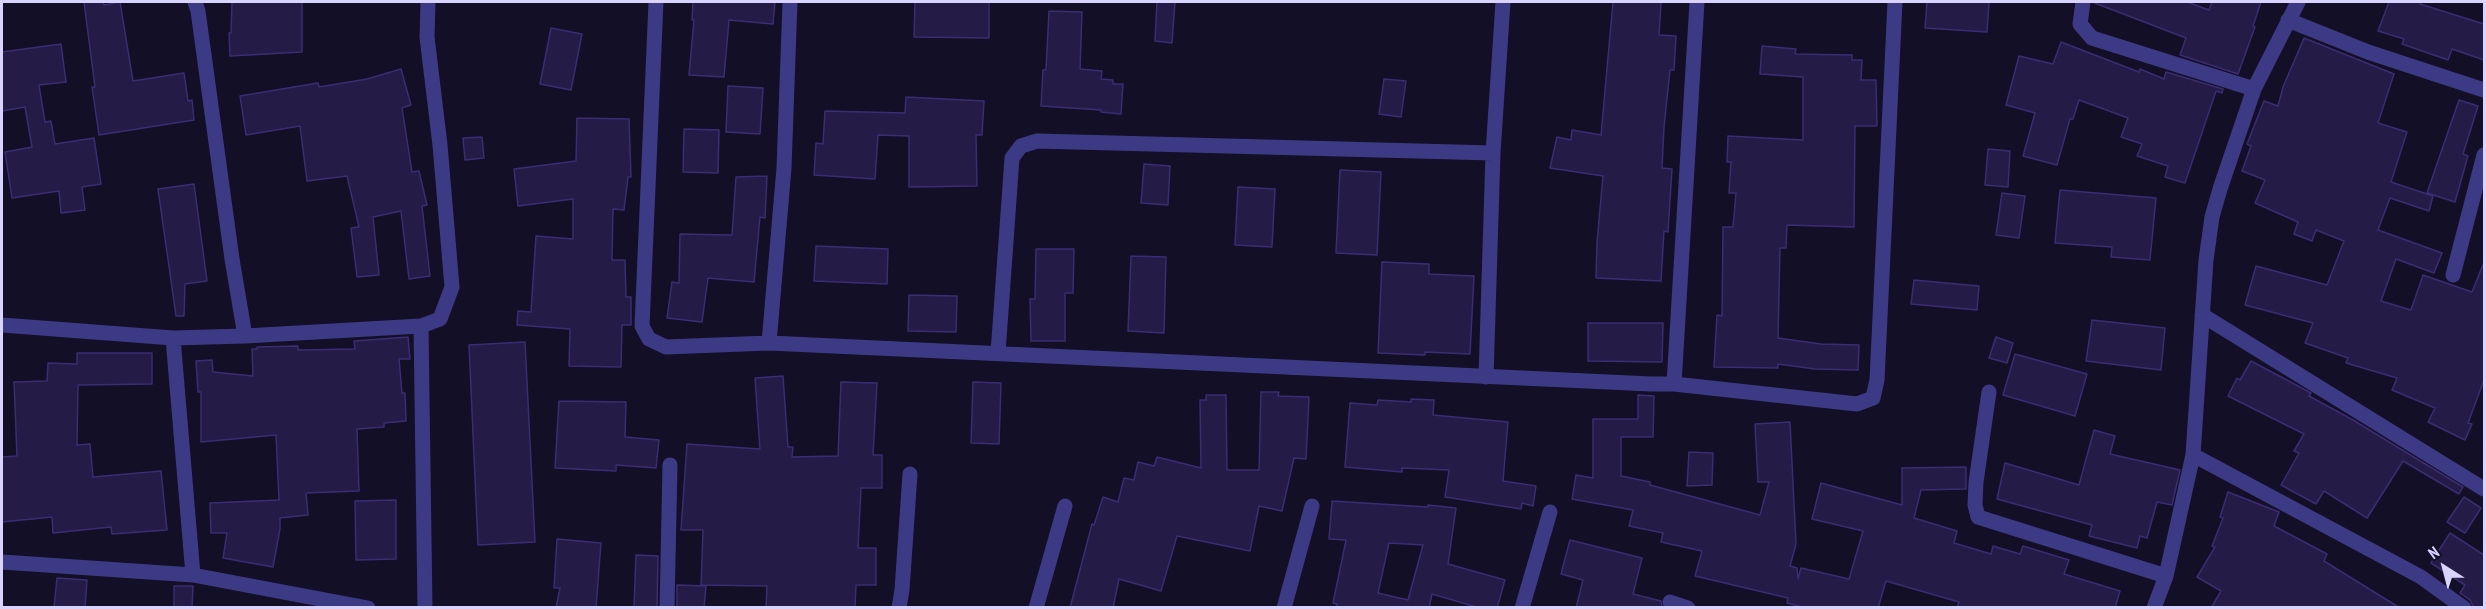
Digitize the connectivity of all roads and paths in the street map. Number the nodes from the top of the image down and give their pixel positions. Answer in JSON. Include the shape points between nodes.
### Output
{"nodes":[{"id":1,"x":195,"y":2,"type":"edge"},
{"id":2,"x":428,"y":2,"type":"edge"},
{"id":3,"x":656,"y":2,"type":"edge"},
{"id":4,"x":790,"y":2,"type":"edge"},
{"id":5,"x":1503,"y":2,"type":"edge"},
{"id":6,"x":1697,"y":2,"type":"edge"},
{"id":7,"x":1895,"y":2,"type":"edge"},
{"id":8,"x":2083,"y":2,"type":"edge"},
{"id":9,"x":2298,"y":2,"type":"edge"},
{"id":10,"x":2288,"y":20,"type":"junction"},
{"id":11,"x":2254,"y":89,"type":"junction"},
{"id":12,"x":2484,"y":90,"type":"edge"},
{"id":13,"x":1493,"y":153,"type":"junction"},
{"id":14,"x":2484,"y":155,"type":"edge"},
{"id":15,"x":2452,"y":275,"type":"dead end"},
{"id":16,"x":2202,"y":315,"type":"junction"},
{"id":17,"x":2,"y":326,"type":"edge"},
{"id":18,"x":421,"y":326,"type":"junction"},
{"id":19,"x":245,"y":336,"type":"junction"},
{"id":20,"x":173,"y":338,"type":"junction"},
{"id":21,"x":769,"y":343,"type":"junction"},
{"id":22,"x":998,"y":354,"type":"junction"},
{"id":23,"x":1486,"y":377,"type":"junction"},
{"id":24,"x":1674,"y":384,"type":"junction"},
{"id":25,"x":1989,"y":392,"type":"dead end"},
{"id":26,"x":2193,"y":455,"type":"junction"},
{"id":27,"x":670,"y":465,"type":"dead end"},
{"id":28,"x":910,"y":474,"type":"dead end"},
{"id":29,"x":2484,"y":489,"type":"edge"},
{"id":30,"x":1065,"y":506,"type":"dead end"},
{"id":31,"x":1312,"y":506,"type":"dead end"},
{"id":32,"x":1550,"y":512,"type":"dead end"},
{"id":33,"x":2,"y":562,"type":"edge"},
{"id":34,"x":193,"y":575,"type":"junction"},
{"id":35,"x":2166,"y":576,"type":"junction"},
{"id":36,"x":1670,"y":602,"type":"dead end"},
{"id":37,"x":332,"y":604,"type":"edge"},
{"id":38,"x":368,"y":608,"type":"edge"},
{"id":39,"x":424,"y":608,"type":"edge"},
{"id":40,"x":667,"y":608,"type":"edge"},
{"id":41,"x":899,"y":608,"type":"edge"},
{"id":42,"x":1036,"y":608,"type":"edge"},
{"id":43,"x":1284,"y":608,"type":"edge"},
{"id":44,"x":1522,"y":608,"type":"edge"},
{"id":45,"x":1688,"y":608,"type":"edge"},
{"id":46,"x":2154,"y":608,"type":"edge"},
{"id":47,"x":2464,"y":608,"type":"edge"}],
"edges":[{"from":1,"to":19,"type":"street"},
{"from":2,"to":18,"type":"street","via":[[427,37],[452,287],[440,319]]},
{"from":3,"to":21,"type":"street","via":[[642,326],[649,339],[666,347]]},
{"from":4,"to":21,"type":"street","via":[[784,168]]},
{"from":5,"to":13,"type":"street"},
{"from":6,"to":24,"type":"street"},
{"from":7,"to":24,"type":"street","via":[[1873,398],[1857,404]]},
{"from":8,"to":11,"type":"street","via":[[2080,24],[2092,38]]},
{"from":9,"to":10,"type":"street"},
{"from":10,"to":11,"type":"street"},
{"from":10,"to":12,"type":"street","via":[[2368,52]]},
{"from":11,"to":16,"type":"street","via":[[2212,218]]},
{"from":13,"to":22,"type":"street","via":[[1037,141],[1021,146],[1012,158]]},
{"from":13,"to":23,"type":"street"},
{"from":14,"to":15,"type":"street"},
{"from":16,"to":26,"type":"street"},
{"from":16,"to":29,"type":"street"},
{"from":17,"to":20,"type":"street"},
{"from":18,"to":19,"type":"street"},
{"from":18,"to":39,"type":"street"},
{"from":19,"to":20,"type":"street"},
{"from":20,"to":34,"type":"street"},
{"from":21,"to":22,"type":"street"},
{"from":22,"to":23,"type":"street"},
{"from":23,"to":24,"type":"street"},
{"from":25,"to":35,"type":"street","via":[[1976,482],[1978,517]]},
{"from":26,"to":35,"type":"street"},
{"from":26,"to":47,"type":"street","via":[[2421,577]]},
{"from":27,"to":40,"type":"street"},
{"from":28,"to":41,"type":"street"},
{"from":30,"to":42,"type":"street"},
{"from":31,"to":43,"type":"street"},
{"from":32,"to":44,"type":"street"},
{"from":33,"to":34,"type":"street"},
{"from":34,"to":37,"type":"street"},
{"from":35,"to":46,"type":"street"},
{"from":36,"to":45,"type":"street"},
{"from":37,"to":38,"type":"street"}]}
